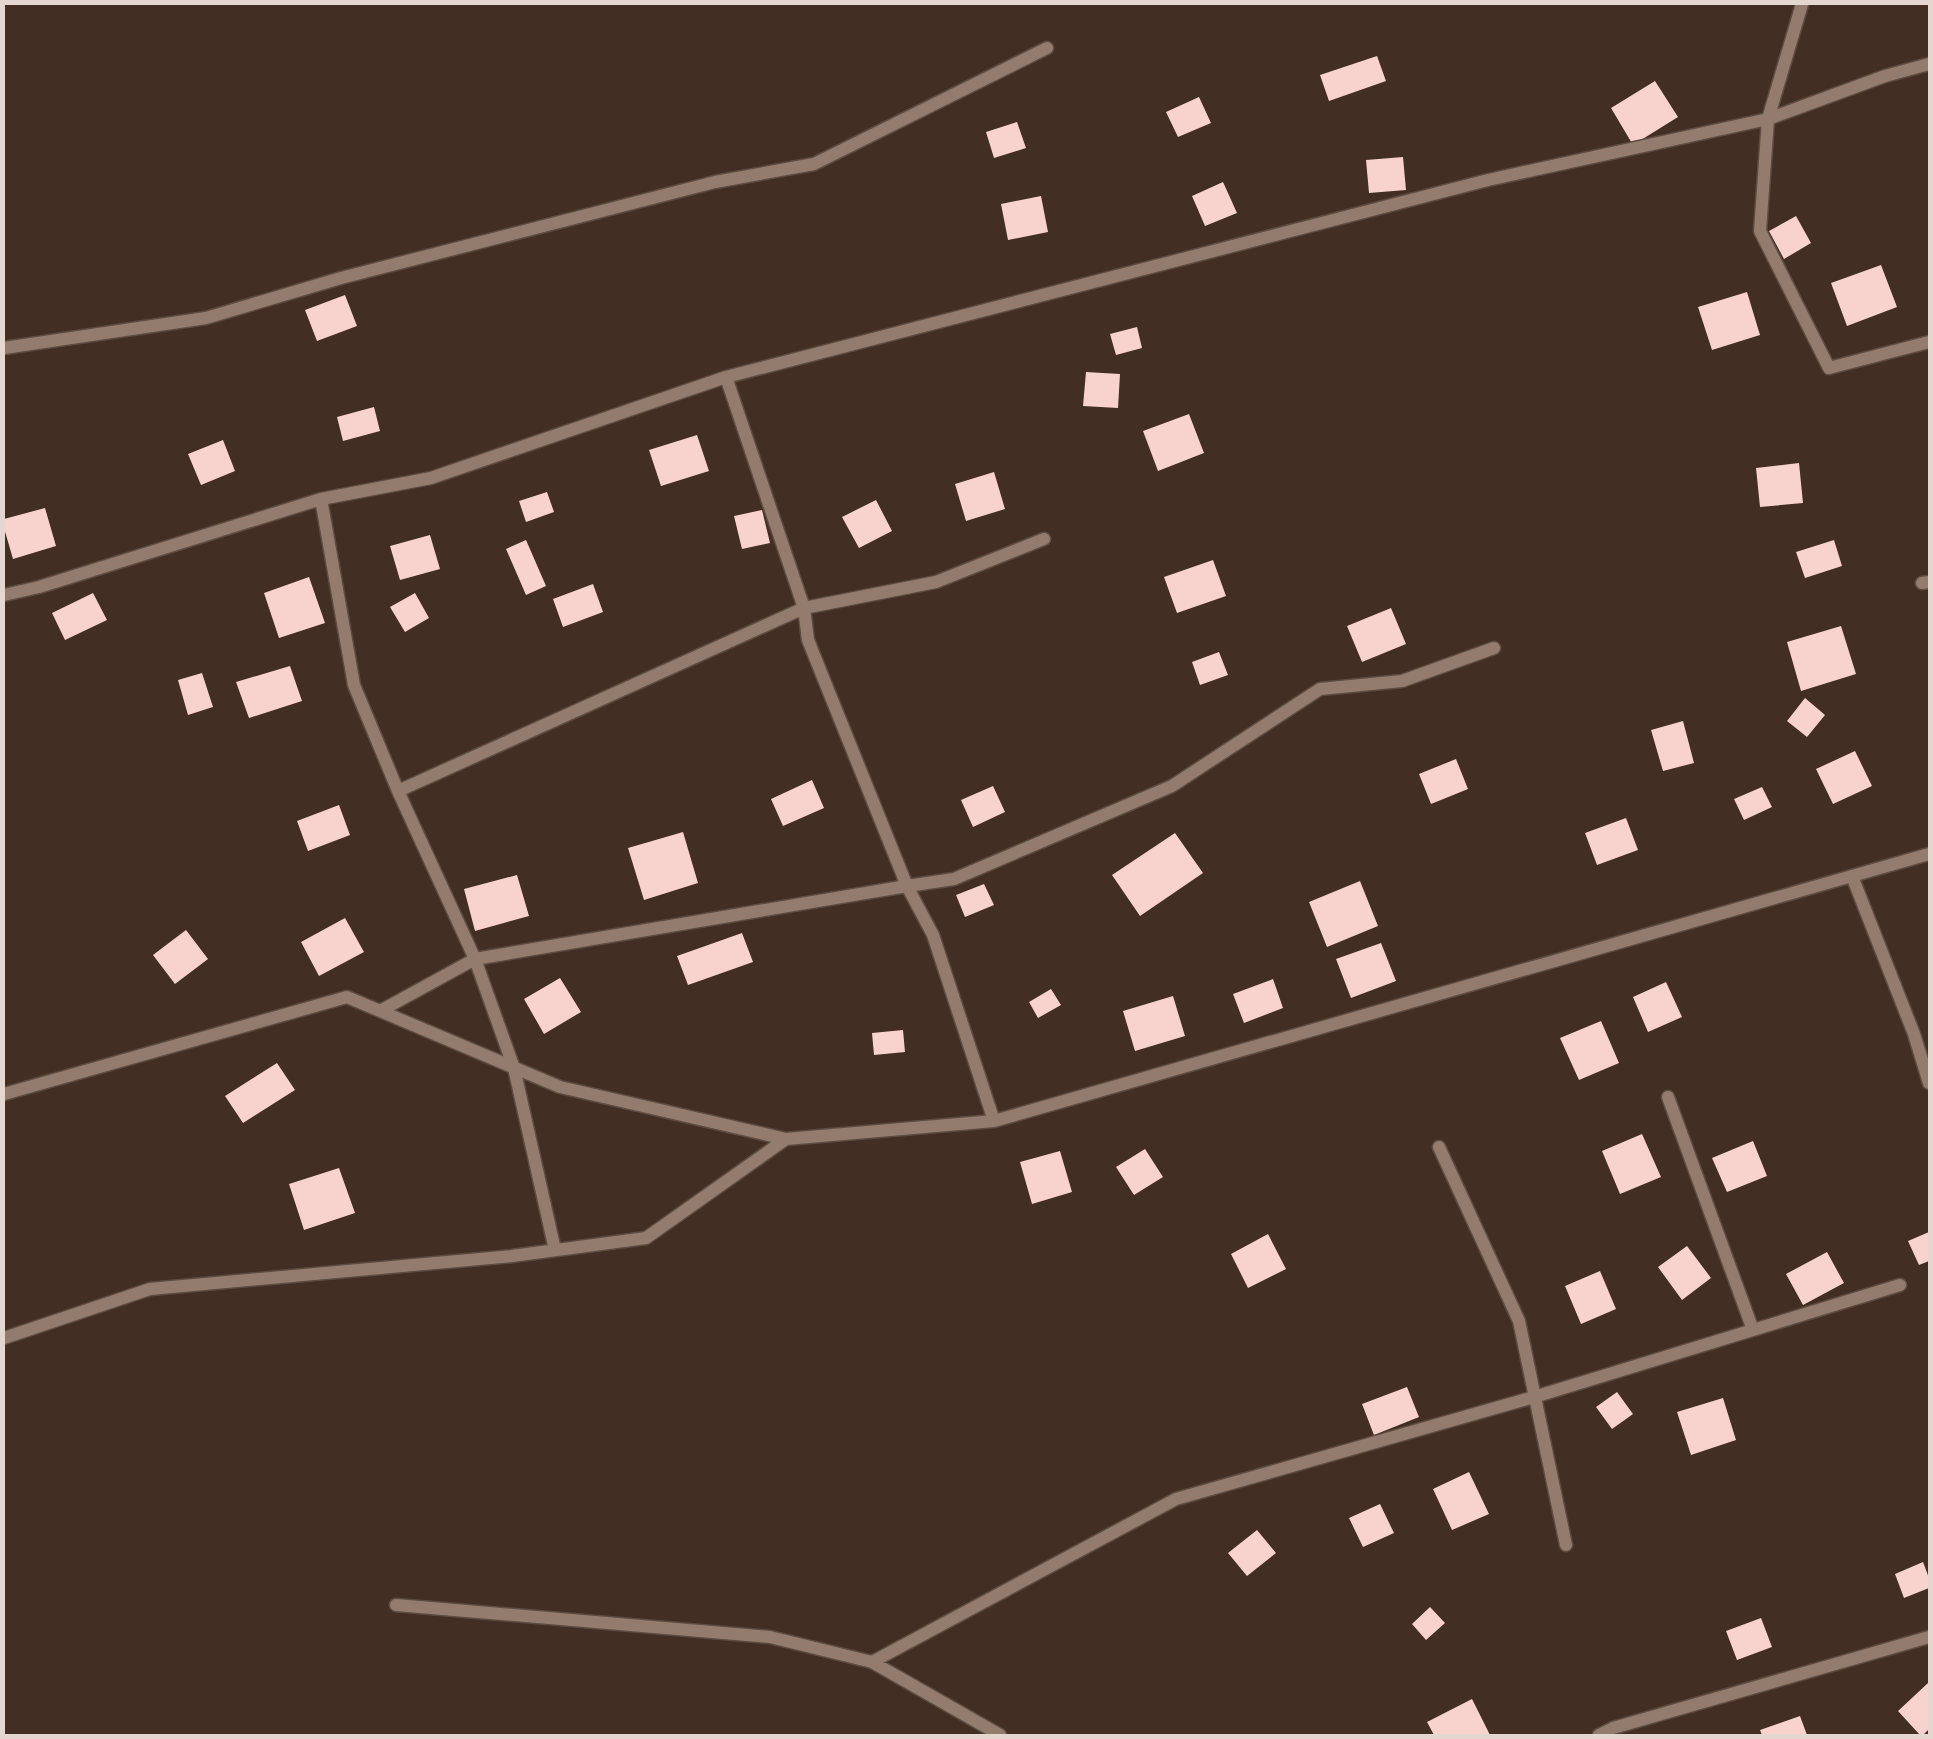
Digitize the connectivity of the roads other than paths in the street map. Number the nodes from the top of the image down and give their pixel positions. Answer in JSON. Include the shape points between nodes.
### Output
{"nodes":[{"id":1,"x":1802,"y":4,"type":"edge"},
{"id":2,"x":1047,"y":48,"type":"dead end"},
{"id":3,"x":1929,"y":64,"type":"edge"},
{"id":4,"x":1768,"y":119,"type":"junction"},
{"id":5,"x":1929,"y":342,"type":"edge"},
{"id":6,"x":4,"y":348,"type":"edge"},
{"id":7,"x":726,"y":377,"type":"junction"},
{"id":8,"x":321,"y":499,"type":"junction"},
{"id":9,"x":1044,"y":540,"type":"dead end"},
{"id":10,"x":4,"y":595,"type":"edge"},
{"id":11,"x":804,"y":608,"type":"junction"},
{"id":12,"x":1494,"y":648,"type":"dead end"},
{"id":13,"x":398,"y":791,"type":"junction"},
{"id":14,"x":1929,"y":854,"type":"edge"},
{"id":15,"x":1852,"y":876,"type":"junction"},
{"id":16,"x":907,"y":886,"type":"junction"},
{"id":17,"x":475,"y":959,"type":"junction"},
{"id":18,"x":380,"y":1010,"type":"junction"},
{"id":19,"x":514,"y":1068,"type":"junction"},
{"id":20,"x":1929,"y":1083,"type":"edge"},
{"id":21,"x":4,"y":1094,"type":"edge"},
{"id":22,"x":1668,"y":1097,"type":"dead end"},
{"id":23,"x":994,"y":1121,"type":"junction"},
{"id":24,"x":786,"y":1139,"type":"junction"},
{"id":25,"x":1440,"y":1147,"type":"dead end"},
{"id":26,"x":555,"y":1250,"type":"junction"},
{"id":27,"x":1900,"y":1285,"type":"dead end"},
{"id":28,"x":1753,"y":1330,"type":"junction"},
{"id":29,"x":4,"y":1338,"type":"edge"},
{"id":30,"x":1534,"y":1397,"type":"junction"},
{"id":31,"x":1566,"y":1545,"type":"dead end"},
{"id":32,"x":396,"y":1605,"type":"dead end"},
{"id":33,"x":1929,"y":1637,"type":"edge"},
{"id":34,"x":872,"y":1662,"type":"junction"},
{"id":35,"x":1000,"y":1735,"type":"edge"},
{"id":36,"x":1599,"y":1735,"type":"edge"}],
"edges":[{"from":1,"to":4,"type":"street"},
{"from":2,"to":6,"type":"street","via":[[814,164],[696,187],[341,278],[206,318]]},
{"from":3,"to":4,"type":"street","via":[[1885,76]]},
{"from":4,"to":5,"type":"street","via":[[1760,231],[1829,368]]},
{"from":4,"to":7,"type":"street","via":[[1488,180]]},
{"from":7,"to":8,"type":"street","via":[[431,478]]},
{"from":7,"to":11,"type":"street"},
{"from":8,"to":10,"type":"street"},
{"from":8,"to":13,"type":"street","via":[[354,685]]},
{"from":9,"to":11,"type":"street","via":[[936,582]]},
{"from":11,"to":13,"type":"street"},
{"from":11,"to":16,"type":"street","via":[[808,640]]},
{"from":12,"to":16,"type":"street","via":[[1402,681],[1320,689],[1172,786],[954,879]]},
{"from":13,"to":17,"type":"street"},
{"from":14,"to":15,"type":"street"},
{"from":15,"to":20,"type":"street","via":[[1914,1034]]},
{"from":15,"to":23,"type":"street"},
{"from":16,"to":17,"type":"street"},
{"from":16,"to":23,"type":"street","via":[[933,935]]},
{"from":17,"to":18,"type":"street"},
{"from":17,"to":19,"type":"street"},
{"from":18,"to":19,"type":"street"},
{"from":18,"to":21,"type":"street","via":[[347,997]]},
{"from":19,"to":24,"type":"street","via":[[560,1087]]},
{"from":19,"to":26,"type":"street"},
{"from":22,"to":28,"type":"street"},
{"from":23,"to":24,"type":"street"},
{"from":24,"to":26,"type":"street","via":[[646,1238]]},
{"from":25,"to":30,"type":"street","via":[[1519,1321]]},
{"from":26,"to":29,"type":"street","via":[[150,1289]]},
{"from":27,"to":28,"type":"street"},
{"from":28,"to":30,"type":"street"},
{"from":30,"to":31,"type":"street"},
{"from":30,"to":34,"type":"street","via":[[1176,1499]]},
{"from":32,"to":34,"type":"street","via":[[770,1637]]},
{"from":33,"to":36,"type":"street"},
{"from":34,"to":35,"type":"street"}]}
